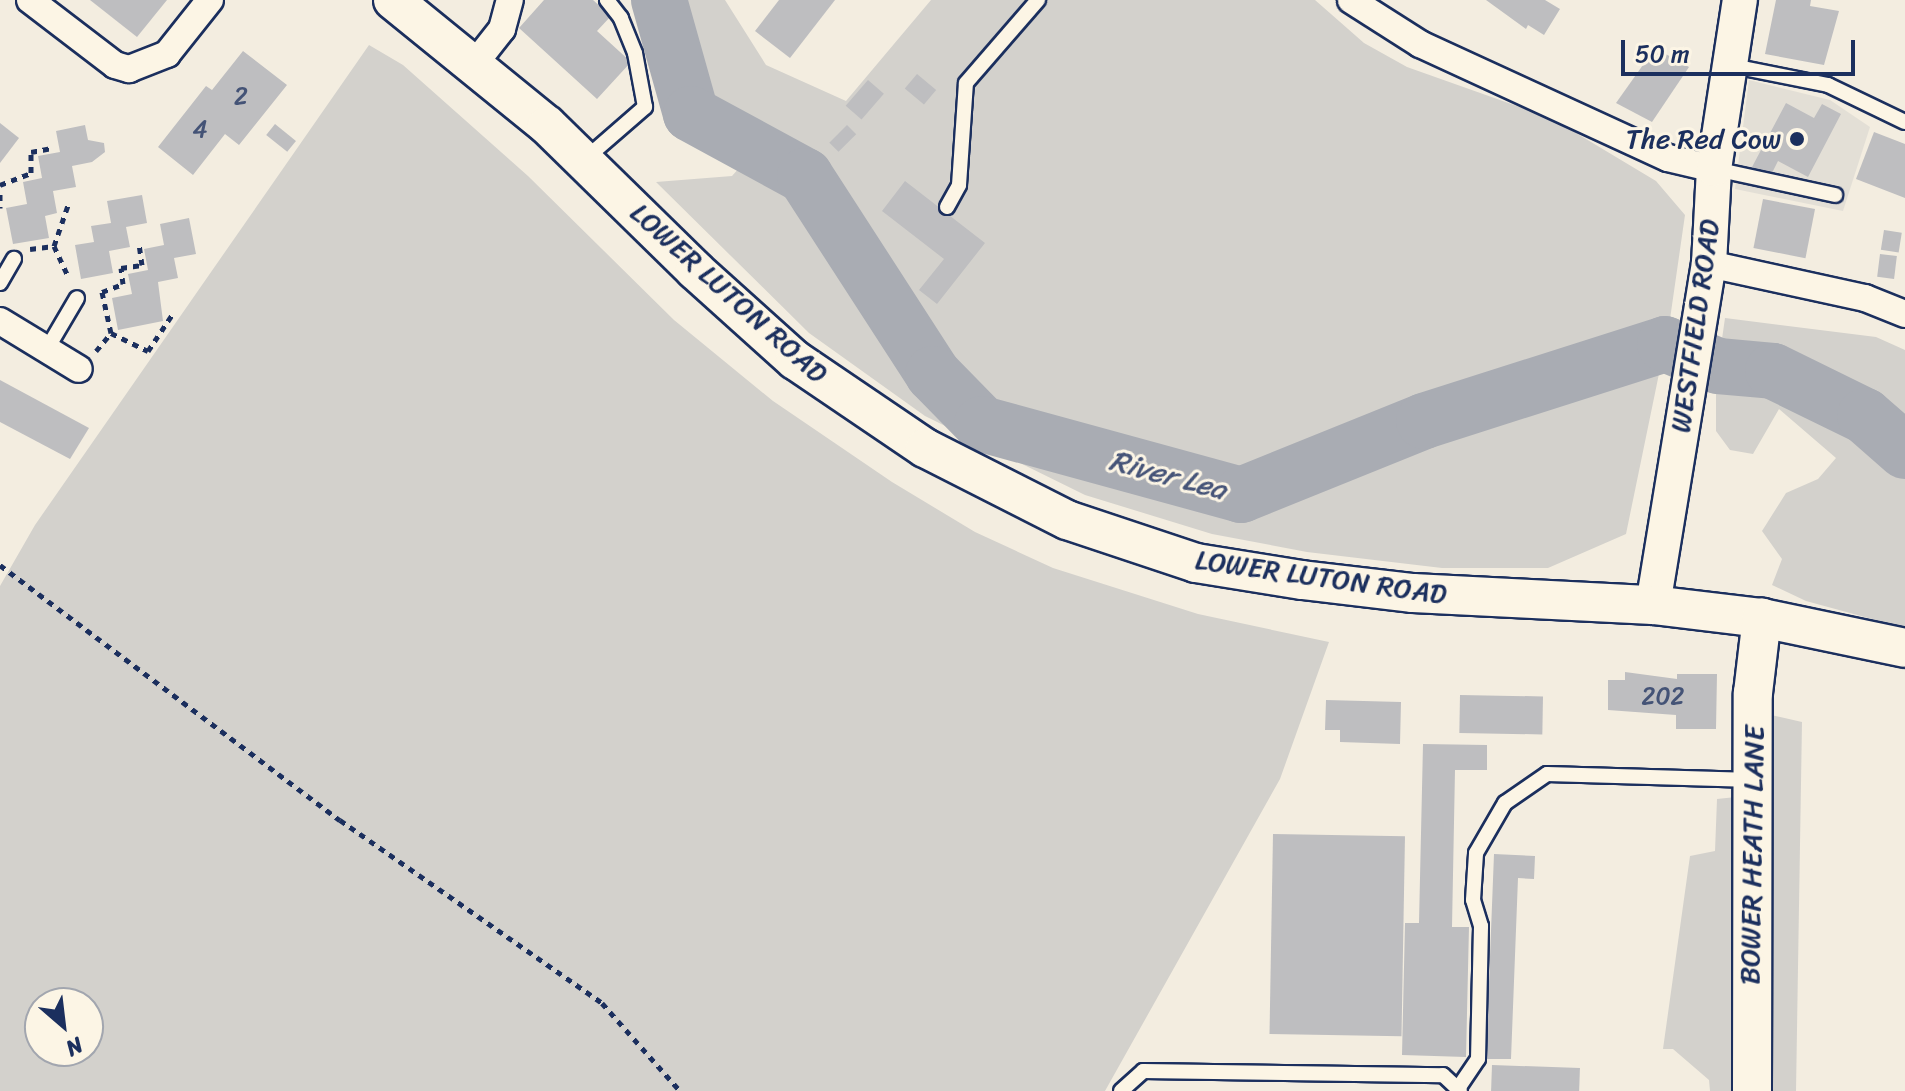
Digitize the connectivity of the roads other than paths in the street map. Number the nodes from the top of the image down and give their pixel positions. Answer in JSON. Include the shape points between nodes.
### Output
{"nodes":[{"id":1,"x":30,"y":0,"type":"edge"},
{"id":2,"x":210,"y":0,"type":"edge"},
{"id":3,"x":393,"y":0,"type":"edge"},
{"id":4,"x":510,"y":0,"type":"edge"},
{"id":5,"x":607,"y":0,"type":"edge"},
{"id":6,"x":1038,"y":0,"type":"edge"},
{"id":7,"x":1351,"y":0,"type":"edge"},
{"id":8,"x":1740,"y":0,"type":"edge"},
{"id":9,"x":476,"y":62,"type":"junction"},
{"id":10,"x":1733,"y":66,"type":"junction"},
{"id":11,"x":1905,"y":122,"type":"edge"},
{"id":12,"x":584,"y":161,"type":"junction"},
{"id":13,"x":1714,"y":169,"type":"junction"},
{"id":14,"x":1835,"y":195,"type":"dead end"},
{"id":15,"x":947,"y":207,"type":"dead end"},
{"id":16,"x":18,"y":255,"type":"road end"},
{"id":17,"x":1709,"y":264,"type":"junction"},
{"id":18,"x":0,"y":283,"type":"edge"},
{"id":19,"x":77,"y":298,"type":"dead end"},
{"id":20,"x":1905,"y":314,"type":"edge"},
{"id":21,"x":0,"y":321,"type":"edge"},
{"id":22,"x":47,"y":349,"type":"junction"},
{"id":23,"x":79,"y":369,"type":"road end"},
{"id":24,"x":1653,"y":605,"type":"junction"},
{"id":25,"x":1762,"y":618,"type":"junction"},
{"id":26,"x":1905,"y":648,"type":"edge"},
{"id":27,"x":1753,"y":780,"type":"junction"},
{"id":28,"x":1459,"y":1089,"type":"edge"},
{"id":29,"x":1121,"y":1091,"type":"edge"},
{"id":30,"x":1752,"y":1091,"type":"edge"}],
"edges":[{"from":1,"to":2,"type":"street","via":[[115,65],[129,69],[167,54]]},
{"from":3,"to":9,"type":"main road","name":"LOWER LUTON ROAD"},
{"from":4,"to":9,"type":"street","via":[[502,29]]},
{"from":5,"to":12,"type":"lane","via":[[635,53],[645,107]]},
{"from":6,"to":15,"type":"lane","via":[[966,83],[959,185]]},
{"from":7,"to":13,"type":"street","via":[[1420,44],[1668,158]]},
{"from":8,"to":10,"type":"street","name":"WESTFIELD ROAD"},
{"from":9,"to":12,"type":"main road","name":"LOWER LUTON ROAD"},
{"from":10,"to":11,"type":"lane","via":[[1828,85]]},
{"from":10,"to":13,"type":"street","name":"WESTFIELD ROAD"},
{"from":12,"to":24,"type":"main road","name":"LOWER LUTON ROAD","via":[[795,360],[925,448],[1067,520],[1196,563],[1302,580],[1413,593]]},
{"from":13,"to":14,"type":"lane"},
{"from":13,"to":17,"type":"street","name":"WESTFIELD ROAD"},
{"from":16,"to":18,"type":"lane"},
{"from":17,"to":20,"type":"street","via":[[1865,298]]},
{"from":17,"to":24,"type":"street","name":"WESTFIELD ROAD"},
{"from":19,"to":22,"type":"lane"},
{"from":21,"to":22,"type":"street"},
{"from":22,"to":23,"type":"street"},
{"from":24,"to":25,"type":"main road","name":"LOWER LUTON ROAD"},
{"from":25,"to":26,"type":"main road","name":"LOWER LUTON ROAD"},
{"from":25,"to":27,"type":"main road","name":"BOWER HEATH LANE","via":[[1753,693]]},
{"from":27,"to":28,"type":"lane","via":[[1547,774],[1505,803],[1476,853],[1473,900],[1481,926],[1478,1059]]},
{"from":27,"to":30,"type":"main road","name":"BOWER HEATH LANE"},
{"from":28,"to":29,"type":"lane","via":[[1443,1075],[1143,1071]]}]}
